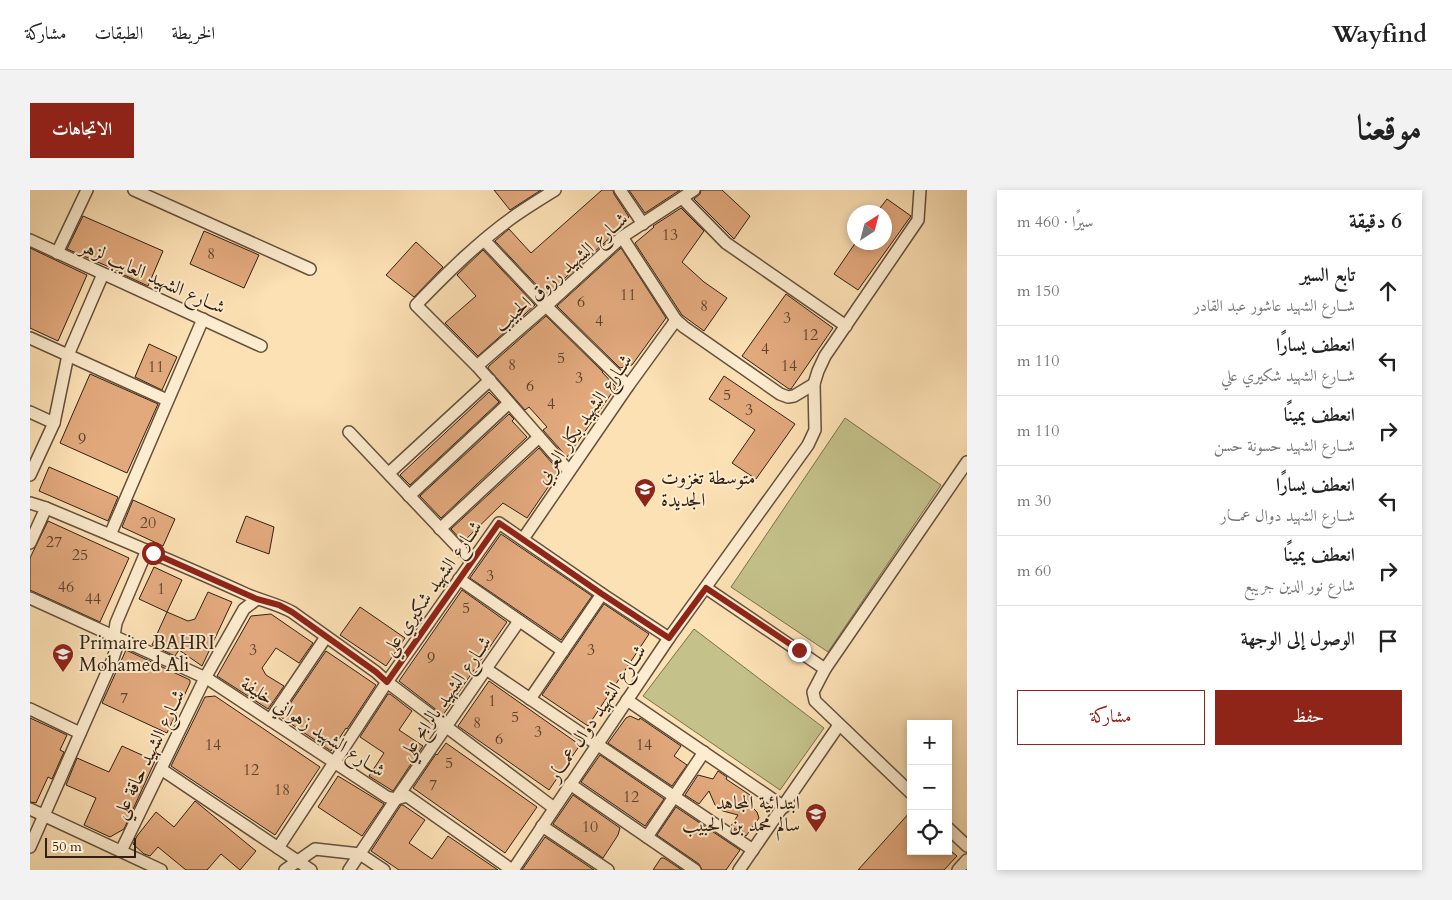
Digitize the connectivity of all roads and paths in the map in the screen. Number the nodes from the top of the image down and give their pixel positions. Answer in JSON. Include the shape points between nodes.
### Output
{"nodes":[{"id":1,"x":87,"y":190,"type":"edge"},
{"id":2,"x":134,"y":190,"type":"edge"},
{"id":3,"x":555,"y":190,"type":"edge"},
{"id":4,"x":620,"y":190,"type":"edge"},
{"id":5,"x":694,"y":190,"type":"edge"},
{"id":6,"x":920,"y":190,"type":"edge"},
{"id":7,"x":682,"y":198,"type":"junction"},
{"id":8,"x":643,"y":224,"type":"junction"},
{"id":9,"x":622,"y":237,"type":"junction"},
{"id":10,"x":30,"y":240,"type":"edge"},
{"id":11,"x":484,"y":240,"type":"junction"},
{"id":12,"x":58,"y":253,"type":"junction"},
{"id":13,"x":310,"y":269,"type":"dead end"},
{"id":14,"x":103,"y":274,"type":"junction"},
{"id":15,"x":546,"y":306,"type":"junction"},
{"id":16,"x":203,"y":319,"type":"junction"},
{"id":17,"x":676,"y":320,"type":"junction"},
{"id":18,"x":846,"y":326,"type":"junction"},
{"id":19,"x":30,"y":338,"type":"edge"},
{"id":20,"x":261,"y":346,"type":"dead end"},
{"id":21,"x":68,"y":355,"type":"junction"},
{"id":22,"x":477,"y":366,"type":"junction"},
{"id":23,"x":490,"y":380,"type":"junction"},
{"id":24,"x":814,"y":384,"type":"junction"},
{"id":25,"x":628,"y":386,"type":"junction"},
{"id":26,"x":167,"y":400,"type":"junction"},
{"id":27,"x":509,"y":403,"type":"junction"},
{"id":28,"x":30,"y":412,"type":"edge"},
{"id":29,"x":54,"y":423,"type":"junction"},
{"id":30,"x":349,"y":432,"type":"dead end"},
{"id":31,"x":539,"y":437,"type":"junction"},
{"id":32,"x":967,"y":462,"type":"edge"},
{"id":33,"x":569,"y":471,"type":"junction"},
{"id":34,"x":389,"y":473,"type":"junction"},
{"id":35,"x":30,"y":475,"type":"edge"},
{"id":36,"x":409,"y":496,"type":"junction"},
{"id":37,"x":30,"y":503,"type":"edge"},
{"id":38,"x":46,"y":508,"type":"junction"},
{"id":39,"x":440,"y":529,"type":"junction"},
{"id":40,"x":110,"y":535,"type":"junction"},
{"id":41,"x":523,"y":539,"type":"junction"},
{"id":42,"x":30,"y":543,"type":"edge"},
{"id":43,"x":147,"y":550,"type":"junction"},
{"id":44,"x":472,"y":561,"type":"junction"},
{"id":45,"x":459,"y":579,"type":"junction"},
{"id":46,"x":706,"y":588,"type":"junction"},
{"id":47,"x":602,"y":594,"type":"junction"},
{"id":48,"x":30,"y":598,"type":"edge"},
{"id":49,"x":257,"y":599,"type":"junction"},
{"id":50,"x":519,"y":621,"type":"junction"},
{"id":51,"x":114,"y":636,"type":"junction"},
{"id":52,"x":326,"y":636,"type":"junction"},
{"id":53,"x":669,"y":638,"type":"junction"},
{"id":54,"x":562,"y":651,"type":"junction"},
{"id":55,"x":486,"y":669,"type":"junction"},
{"id":56,"x":825,"y":669,"type":"junction"},
{"id":57,"x":206,"y":678,"type":"junction"},
{"id":58,"x":387,"y":682,"type":"junction"},
{"id":59,"x":530,"y":699,"type":"junction"},
{"id":60,"x":628,"y":700,"type":"junction"},
{"id":61,"x":30,"y":710,"type":"edge"},
{"id":62,"x":270,"y":720,"type":"junction"},
{"id":63,"x":839,"y":725,"type":"junction"},
{"id":64,"x":446,"y":727,"type":"junction"},
{"id":65,"x":80,"y":733,"type":"junction"},
{"id":66,"x":597,"y":744,"type":"junction"},
{"id":67,"x":704,"y":752,"type":"junction"},
{"id":68,"x":334,"y":763,"type":"junction"},
{"id":69,"x":161,"y":769,"type":"junction"},
{"id":70,"x":570,"y":784,"type":"junction"},
{"id":71,"x":907,"y":789,"type":"edge"},
{"id":72,"x":675,"y":796,"type":"junction"},
{"id":73,"x":396,"y":799,"type":"junction"},
{"id":74,"x":784,"y":807,"type":"junction"},
{"id":75,"x":554,"y":808,"type":"junction"},
{"id":76,"x":30,"y":809,"type":"edge"},
{"id":77,"x":44,"y":815,"type":"junction"},
{"id":78,"x":542,"y":826,"type":"junction"},
{"id":79,"x":952,"y":832,"type":"edge"},
{"id":80,"x":647,"y":837,"type":"junction"},
{"id":81,"x":967,"y":846,"type":"edge"},
{"id":82,"x":30,"y":847,"type":"edge"},
{"id":83,"x":278,"y":848,"type":"junction"},
{"id":84,"x":753,"y":850,"type":"junction"},
{"id":85,"x":121,"y":851,"type":"junction"},
{"id":86,"x":360,"y":854,"type":"junction"},
{"id":87,"x":967,"y":860,"type":"edge"},
{"id":88,"x":298,"y":861,"type":"junction"},
{"id":89,"x":161,"y":870,"type":"edge"},
{"id":90,"x":285,"y":870,"type":"edge"},
{"id":91,"x":311,"y":870,"type":"edge"},
{"id":92,"x":349,"y":870,"type":"edge"},
{"id":93,"x":384,"y":870,"type":"edge"},
{"id":94,"x":513,"y":870,"type":"edge"},
{"id":95,"x":608,"y":870,"type":"edge"},
{"id":96,"x":695,"y":870,"type":"edge"},
{"id":97,"x":739,"y":870,"type":"edge"},
{"id":98,"x":958,"y":870,"type":"edge"}],
"edges":[{"from":1,"to":12,"type":"street"},
{"from":2,"to":13,"type":"street"},
{"from":3,"to":11,"type":"street"},
{"from":4,"to":8,"type":"street"},
{"from":5,"to":7,"type":"street","name":"شــارع الشهيد رزوق الحبيب"},
{"from":6,"to":18,"type":"street","name":"شــارع الشهيد دوال عمـــار","via":[[918,220]]},
{"from":7,"to":8,"type":"street","name":"شــارع الشهيد رزوق الحبيب"},
{"from":7,"to":18,"type":"street","via":[[726,243]]},
{"from":8,"to":9,"type":"street","name":"شــارع الشهيد رزوق الحبيب"},
{"from":9,"to":15,"type":"street","name":"شــارع الشهيد رزوق الحبيب"},
{"from":9,"to":17,"type":"street"},
{"from":10,"to":12,"type":"street","name":"شــارع الشهيد العايب لزهر"},
{"from":11,"to":15,"type":"street"},
{"from":11,"to":22,"type":"street","via":[[416,306]]},
{"from":12,"to":14,"type":"street","name":"شــارع الشهيد العايب لزهر"},
{"from":14,"to":16,"type":"street","name":"شــارع الشهيد العايب لزهر"},
{"from":14,"to":21,"type":"street"},
{"from":15,"to":22,"type":"street","name":"شــارع الشهيد رزوق الحبيب"},
{"from":15,"to":25,"type":"street"},
{"from":16,"to":20,"type":"street","name":"شــارع الشهيد العايب لزهر"},
{"from":16,"to":26,"type":"street"},
{"from":17,"to":24,"type":"street","via":[[780,394],[794,396]]},
{"from":17,"to":25,"type":"street","name":"شــارع الشهيد بكار العربي"},
{"from":18,"to":24,"type":"street","name":"شــارع الشهيد دوال عمـــار","via":[[825,356]]},
{"from":19,"to":21,"type":"street"},
{"from":21,"to":26,"type":"street"},
{"from":21,"to":29,"type":"street"},
{"from":22,"to":23,"type":"street"},
{"from":23,"to":27,"type":"street"},
{"from":23,"to":34,"type":"street"},
{"from":24,"to":46,"type":"street","name":"شــارع الشهيد دوال عمـــار","via":[[815,430],[808,445]]},
{"from":25,"to":33,"type":"street","name":"شــارع الشهيد بكار العربي"},
{"from":26,"to":40,"type":"street"},
{"from":27,"to":31,"type":"street"},
{"from":27,"to":36,"type":"street"},
{"from":28,"to":29,"type":"street"},
{"from":29,"to":35,"type":"street"},
{"from":30,"to":34,"type":"street"},
{"from":31,"to":33,"type":"street"},
{"from":31,"to":39,"type":"street"},
{"from":32,"to":56,"type":"street"},
{"from":33,"to":41,"type":"street","name":"شــارع الشهيد بكار العربي"},
{"from":34,"to":36,"type":"street"},
{"from":36,"to":39,"type":"street"},
{"from":37,"to":38,"type":"street"},
{"from":38,"to":40,"type":"street"},
{"from":38,"to":42,"type":"street"},
{"from":39,"to":44,"type":"street"},
{"from":40,"to":43,"type":"street"},
{"from":41,"to":44,"type":"street","name":"شــارع الشهيد شكيري علي","via":[[499,523]]},
{"from":41,"to":47,"type":"street"},
{"from":43,"to":49,"type":"street"},
{"from":43,"to":51,"type":"street","via":[[116,622]]},
{"from":44,"to":45,"type":"street","name":"شــارع الشهيد شكيري علي"},
{"from":45,"to":50,"type":"street"},
{"from":45,"to":58,"type":"street","name":"شــارع الشهيد شكيري علي"},
{"from":46,"to":53,"type":"street","name":"شــارع الشهيد دوال عمـــار"},
{"from":46,"to":56,"type":"street"},
{"from":47,"to":53,"type":"street"},
{"from":47,"to":54,"type":"street"},
{"from":48,"to":51,"type":"street","name":"شــارع الشهيد زهواني خليفة"},
{"from":49,"to":52,"type":"street","via":[[279,605]]},
{"from":49,"to":57,"type":"street","name":"شــارع الشهيد حاقة علي","via":[[244,609]]},
{"from":50,"to":54,"type":"street"},
{"from":50,"to":55,"type":"street","name":"شــارع الشهيد بالرابح علي"},
{"from":51,"to":57,"type":"street","name":"شــارع الشهيد زهواني خليفة"},
{"from":51,"to":65,"type":"street","via":[[116,649],[112,661]]},
{"from":52,"to":58,"type":"street"},
{"from":52,"to":62,"type":"street"},
{"from":53,"to":60,"type":"street","name":"شــارع الشهيد دوال عمـــار"},
{"from":54,"to":59,"type":"street"},
{"from":55,"to":59,"type":"street"},
{"from":55,"to":64,"type":"street","name":"شــارع الشهيد بالرابح علي"},
{"from":56,"to":63,"type":"street","via":[[813,692],[814,698]]},
{"from":57,"to":62,"type":"street","name":"شــارع الشهيد زهواني خليفة"},
{"from":57,"to":69,"type":"street","name":"شــارع الشهيد حاقة علي"},
{"from":58,"to":64,"type":"street"},
{"from":58,"to":68,"type":"street","name":"شــارع الشهيد شكيري علي"},
{"from":59,"to":66,"type":"street"},
{"from":60,"to":66,"type":"street","name":"شــارع الشهيد دوال عمـــار"},
{"from":60,"to":67,"type":"street"},
{"from":61,"to":65,"type":"street"},
{"from":62,"to":68,"type":"street","name":"شــارع الشهيد زهواني خليفة"},
{"from":63,"to":71,"type":"street"},
{"from":63,"to":74,"type":"street"},
{"from":64,"to":73,"type":"street","name":"شــارع الشهيد بالرابح علي"},
{"from":64,"to":75,"type":"street"},
{"from":65,"to":77,"type":"street"},
{"from":66,"to":70,"type":"street","name":"شــارع الشهيد دوال عمـــار"},
{"from":66,"to":72,"type":"street"},
{"from":67,"to":72,"type":"street"},
{"from":67,"to":74,"type":"street"},
{"from":68,"to":73,"type":"street","name":"شــارع الشهيد زهواني خليفة","via":[[387,798]]},
{"from":68,"to":83,"type":"street","name":"شــارع الشهيد شكيري علي"},
{"from":69,"to":83,"type":"street"},
{"from":69,"to":85,"type":"street","name":"شــارع الشهيد حاقة علي"},
{"from":70,"to":75,"type":"street","name":"شــارع الشهيد دوال عمـــار"},
{"from":70,"to":80,"type":"street"},
{"from":72,"to":80,"type":"street"},
{"from":72,"to":84,"type":"street"},
{"from":73,"to":86,"type":"street","name":"شــارع الشهيد بالرابح علي"},
{"from":73,"to":94,"type":"street","name":"شــارع الشهيد زهواني خليفة","via":[[407,796]]},
{"from":74,"to":84,"type":"street"},
{"from":75,"to":78,"type":"street","name":"شــارع الشهيد دوال عمـــار"},
{"from":76,"to":77,"type":"street"},
{"from":77,"to":82,"type":"street"},
{"from":77,"to":85,"type":"street"},
{"from":78,"to":94,"type":"street","name":"شــارع الشهيد دوال عمـــار"},
{"from":78,"to":95,"type":"street"},
{"from":79,"to":81,"type":"street"},
{"from":80,"to":96,"type":"street"},
{"from":83,"to":88,"type":"street"},
{"from":84,"to":97,"type":"street"},
{"from":85,"to":89,"type":"street"},
{"from":86,"to":88,"type":"street","via":[[315,849]]},
{"from":86,"to":92,"type":"street","name":"شــارع الشهيد بالرابح علي"},
{"from":86,"to":93,"type":"street"},
{"from":87,"to":98,"type":"street"},
{"from":88,"to":90,"type":"street"},
{"from":88,"to":91,"type":"street"}]}
